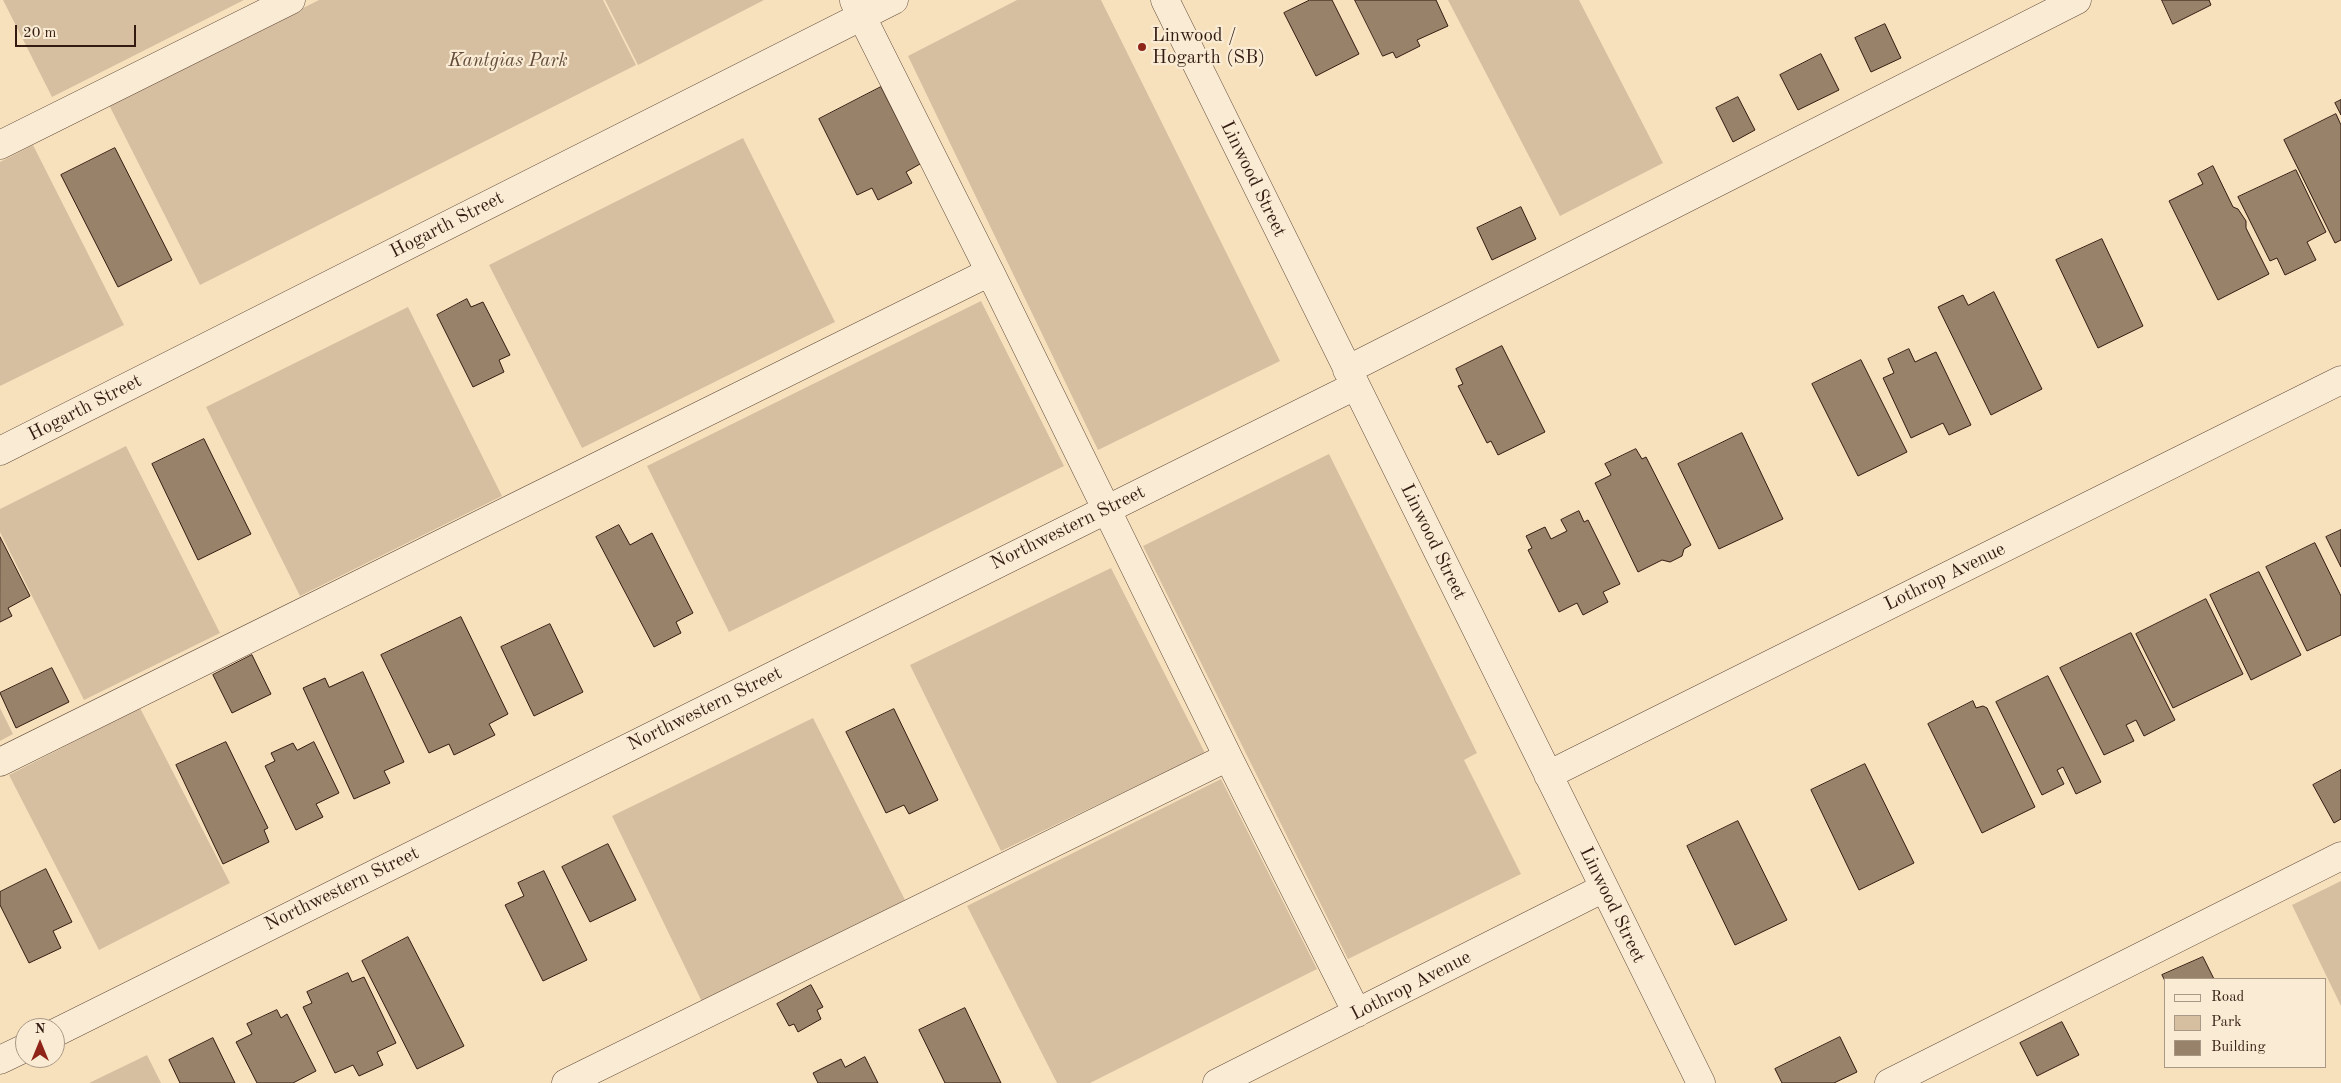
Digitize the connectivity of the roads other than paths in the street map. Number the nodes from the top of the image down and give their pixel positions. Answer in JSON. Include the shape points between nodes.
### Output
{"nodes":[{"id":1,"x":291,"y":0,"type":"edge"},
{"id":2,"x":894,"y":0,"type":"edge"},
{"id":3,"x":1165,"y":0,"type":"edge"},
{"id":4,"x":2077,"y":0,"type":"edge"},
{"id":5,"x":858,"y":8,"type":"edge"},
{"id":6,"x":0,"y":145,"type":"edge"},
{"id":7,"x":990,"y":272,"type":"junction"},
{"id":8,"x":1351,"y":378,"type":"junction"},
{"id":9,"x":2341,"y":380,"type":"edge"},
{"id":10,"x":0,"y":451,"type":"edge"},
{"id":11,"x":1107,"y":508,"type":"junction"},
{"id":12,"x":1228,"y":757,"type":"junction"},
{"id":13,"x":0,"y":762,"type":"edge"},
{"id":14,"x":1548,"y":775,"type":"junction"},
{"id":15,"x":2341,"y":856,"type":"edge"},
{"id":16,"x":1604,"y":888,"type":"junction"},
{"id":17,"x":1357,"y":1013,"type":"junction"},
{"id":18,"x":65,"y":1028,"type":"edge"},
{"id":19,"x":15,"y":1053,"type":"edge"},
{"id":20,"x":0,"y":1060,"type":"edge"},
{"id":21,"x":566,"y":1083,"type":"edge"},
{"id":22,"x":1218,"y":1083,"type":"edge"},
{"id":23,"x":1700,"y":1083,"type":"edge"},
{"id":24,"x":1889,"y":1083,"type":"edge"}],
"edges":[{"from":1,"to":6,"type":"street"},
{"from":2,"to":5,"type":"street","name":"Hogarth Street"},
{"from":3,"to":8,"type":"street","name":"Linwood Street"},
{"from":4,"to":8,"type":"street","name":"Northwestern Street"},
{"from":5,"to":7,"type":"street"},
{"from":5,"to":10,"type":"street","name":"Hogarth Street"},
{"from":7,"to":11,"type":"street"},
{"from":7,"to":13,"type":"street"},
{"from":8,"to":11,"type":"street","name":"Northwestern Street"},
{"from":8,"to":14,"type":"street","name":"Linwood Street"},
{"from":9,"to":14,"type":"street","name":"Lothrop Avenue"},
{"from":11,"to":12,"type":"street"},
{"from":11,"to":18,"type":"street","name":"Northwestern Street"},
{"from":12,"to":17,"type":"street"},
{"from":12,"to":21,"type":"street"},
{"from":14,"to":16,"type":"street","name":"Linwood Street"},
{"from":15,"to":24,"type":"street"},
{"from":16,"to":17,"type":"street","name":"Lothrop Avenue"},
{"from":16,"to":23,"type":"street","name":"Linwood Street"},
{"from":17,"to":22,"type":"street","name":"Lothrop Avenue"},
{"from":19,"to":20,"type":"street"}]}
